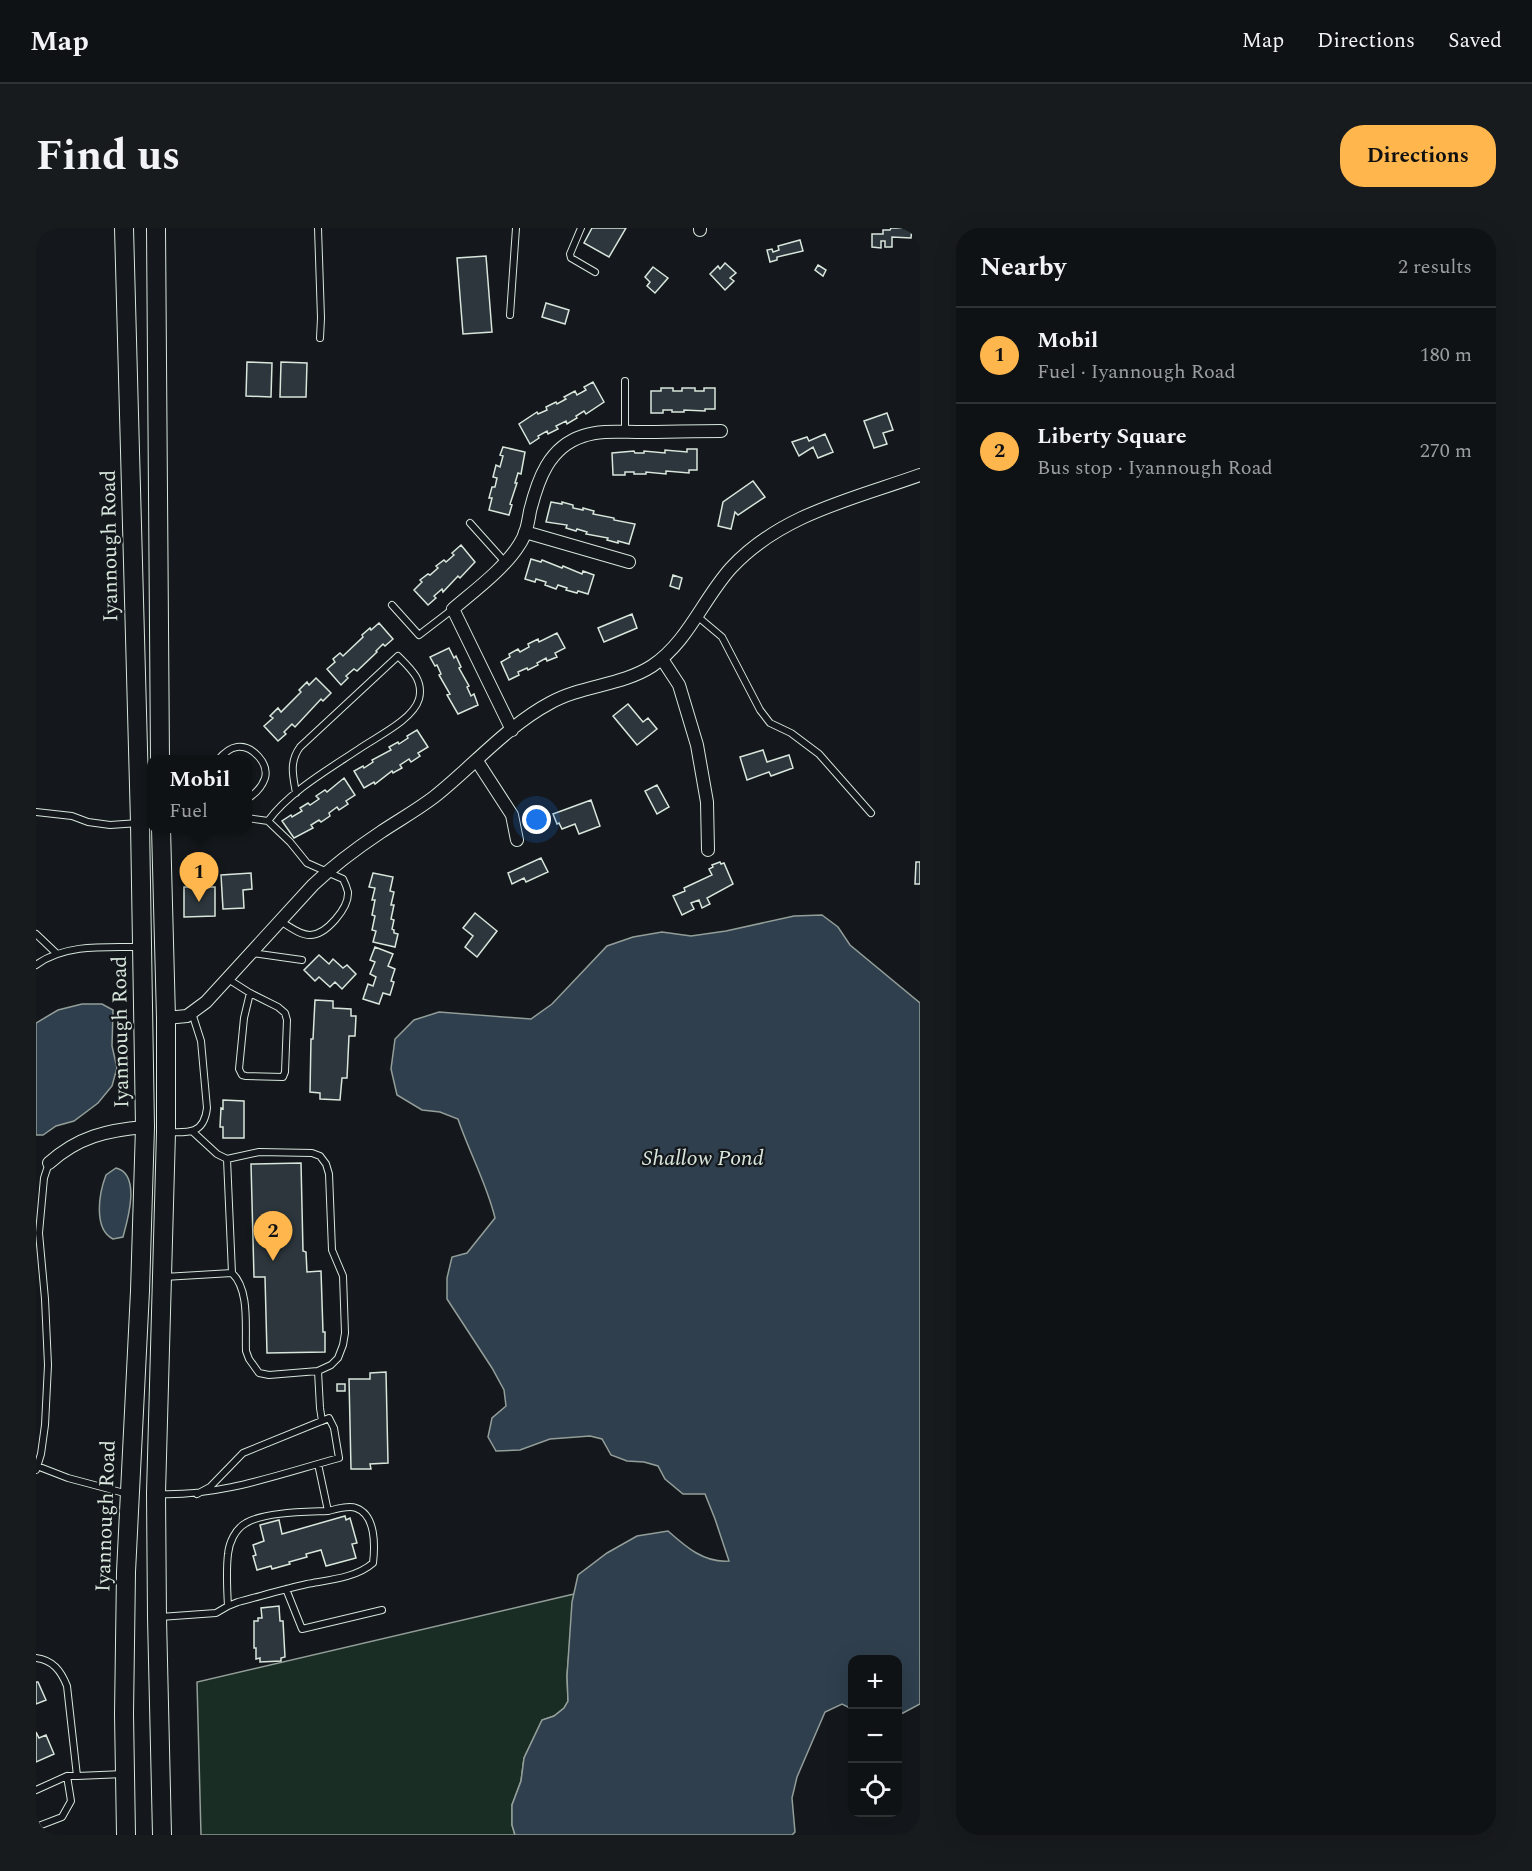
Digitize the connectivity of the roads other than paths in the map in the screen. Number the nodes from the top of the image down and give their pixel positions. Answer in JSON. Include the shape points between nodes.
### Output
{"nodes":[{"id":1,"x":124,"y":228,"type":"edge"},
{"id":2,"x":156,"y":228,"type":"edge"},
{"id":3,"x":318,"y":228,"type":"edge"},
{"id":4,"x":516,"y":228,"type":"edge"},
{"id":5,"x":581,"y":228,"type":"edge"},
{"id":6,"x":595,"y":272,"type":"dead end"},
{"id":7,"x":510,"y":315,"type":"dead end"},
{"id":8,"x":320,"y":338,"type":"dead end"},
{"id":9,"x":625,"y":381,"type":"dead end"},
{"id":10,"x":721,"y":431,"type":"dead end"},
{"id":11,"x":625,"y":432,"type":"junction"},
{"id":12,"x":920,"y":475,"type":"edge"},
{"id":13,"x":470,"y":523,"type":"dead end"},
{"id":14,"x":525,"y":532,"type":"junction"},
{"id":15,"x":505,"y":562,"type":"junction"},
{"id":16,"x":629,"y":562,"type":"dead end"},
{"id":17,"x":392,"y":605,"type":"dead end"},
{"id":18,"x":453,"y":609,"type":"junction"},
{"id":19,"x":697,"y":616,"type":"junction"},
{"id":20,"x":662,"y":658,"type":"junction"},
{"id":21,"x":512,"y":730,"type":"junction"},
{"id":22,"x":160,"y":755,"type":"edge"},
{"id":23,"x":222,"y":755,"type":"edge"},
{"id":24,"x":477,"y":761,"type":"junction"},
{"id":25,"x":296,"y":793,"type":"junction"},
{"id":26,"x":252,"y":795,"type":"edge"},
{"id":27,"x":36,"y":812,"type":"edge"},
{"id":28,"x":871,"y":813,"type":"dead end"},
{"id":29,"x":252,"y":819,"type":"edge"},
{"id":30,"x":268,"y":821,"type":"junction"},
{"id":31,"x":140,"y":824,"type":"junction"},
{"id":32,"x":161,"y":833,"type":"edge"},
{"id":33,"x":517,"y":840,"type":"dead end"},
{"id":34,"x":708,"y":850,"type":"dead end"},
{"id":35,"x":327,"y":871,"type":"junction"},
{"id":36,"x":280,"y":921,"type":"junction"},
{"id":37,"x":36,"y":934,"type":"edge"},
{"id":38,"x":142,"y":947,"type":"junction"},
{"id":39,"x":56,"y":953,"type":"junction"},
{"id":40,"x":251,"y":953,"type":"junction"},
{"id":41,"x":302,"y":960,"type":"dead end"},
{"id":42,"x":36,"y":964,"type":"edge"},
{"id":43,"x":228,"y":979,"type":"junction"},
{"id":44,"x":250,"y":993,"type":"junction"},
{"id":45,"x":192,"y":1013,"type":"junction"},
{"id":46,"x":166,"y":1018,"type":"junction"},
{"id":47,"x":145,"y":1127,"type":"junction"},
{"id":48,"x":192,"y":1131,"type":"junction"},
{"id":49,"x":166,"y":1132,"type":"junction"},
{"id":50,"x":227,"y":1159,"type":"junction"},
{"id":51,"x":48,"y":1163,"type":"joint"},
{"id":52,"x":232,"y":1273,"type":"junction"},
{"id":53,"x":163,"y":1277,"type":"junction"},
{"id":54,"x":318,"y":1371,"type":"junction"},
{"id":55,"x":322,"y":1421,"type":"junction"},
{"id":56,"x":318,"y":1464,"type":"junction"},
{"id":57,"x":37,"y":1467,"type":"edge"},
{"id":58,"x":128,"y":1494,"type":"junction"},
{"id":59,"x":156,"y":1494,"type":"junction"},
{"id":60,"x":197,"y":1494,"type":"junction"},
{"id":61,"x":328,"y":1511,"type":"junction"},
{"id":62,"x":286,"y":1589,"type":"junction"},
{"id":63,"x":228,"y":1606,"type":"junction"},
{"id":64,"x":382,"y":1610,"type":"dead end"},
{"id":65,"x":157,"y":1617,"type":"junction"},
{"id":66,"x":36,"y":1658,"type":"edge"},
{"id":67,"x":124,"y":1774,"type":"junction"},
{"id":68,"x":68,"y":1776,"type":"junction"},
{"id":69,"x":77,"y":1776,"type":"junction"},
{"id":70,"x":36,"y":1790,"type":"edge"},
{"id":71,"x":36,"y":1827,"type":"edge"},
{"id":72,"x":126,"y":1835,"type":"edge"},
{"id":73,"x":162,"y":1835,"type":"edge"}],
"edges":[{"from":1,"to":31,"type":"main road","name":"Iyannough Road"},
{"from":2,"to":22,"type":"main road"},
{"from":3,"to":8,"type":"lane"},
{"from":4,"to":7,"type":"lane"},
{"from":5,"to":6,"type":"lane","via":[[571,258]]},
{"from":9,"to":11,"type":"lane"},
{"from":10,"to":11,"type":"street"},
{"from":11,"to":14,"type":"street","via":[[583,436],[559,450],[538,481]]},
{"from":12,"to":19,"type":"street","via":[[821,509],[777,531],[741,558]]},
{"from":13,"to":15,"type":"lane"},
{"from":14,"to":15,"type":"street"},
{"from":14,"to":16,"type":"street"},
{"from":15,"to":18,"type":"street"},
{"from":17,"to":18,"type":"lane","via":[[418,635]]},
{"from":18,"to":21,"type":"street"},
{"from":19,"to":20,"type":"street"},
{"from":19,"to":28,"type":"lane","via":[[722,638],[770,723],[819,754]]},
{"from":20,"to":21,"type":"street","via":[[625,678],[553,701]]},
{"from":20,"to":34,"type":"street","via":[[679,685],[697,745],[707,802]]},
{"from":21,"to":24,"type":"street"},
{"from":23,"to":26,"type":"lane","via":[[238,747],[256,754],[265,776]]},
{"from":24,"to":33,"type":"street","via":[[512,815]]},
{"from":24,"to":35,"type":"street","via":[[432,798]]},
{"from":25,"to":25,"type":"lane","via":[[395,726],[416,706],[420,694],[418,680],[398,656],[300,747],[292,760]]},
{"from":25,"to":30,"type":"lane"},
{"from":27,"to":31,"type":"lane","via":[[110,825]]},
{"from":29,"to":30,"type":"lane"},
{"from":30,"to":35,"type":"lane","via":[[307,863]]},
{"from":31,"to":38,"type":"main road","name":"Iyannough Road"},
{"from":32,"to":46,"type":"main road","name":"Iyannough Road"},
{"from":35,"to":36,"type":"street"},
{"from":35,"to":36,"type":"lane","via":[[343,879],[348,893],[344,908],[332,922],[313,935]]},
{"from":36,"to":40,"type":"street"},
{"from":37,"to":39,"type":"lane"},
{"from":38,"to":39,"type":"lane"},
{"from":38,"to":47,"type":"main road","name":"Iyannough Road"},
{"from":39,"to":42,"type":"lane"},
{"from":40,"to":41,"type":"lane"},
{"from":40,"to":43,"type":"street"},
{"from":43,"to":44,"type":"lane"},
{"from":43,"to":45,"type":"street"},
{"from":44,"to":44,"type":"lane","via":[[285,1013],[283,1077],[246,1076],[239,1069]]},
{"from":45,"to":46,"type":"street"},
{"from":45,"to":48,"type":"lane","via":[[201,1041],[207,1108],[206,1119]]},
{"from":46,"to":49,"type":"main road","name":"Iyannough Road"},
{"from":47,"to":51,"type":"street","via":[[93,1136]]},
{"from":47,"to":58,"type":"main road","name":"Iyannough Road"},
{"from":48,"to":49,"type":"lane"},
{"from":48,"to":50,"type":"lane"},
{"from":49,"to":53,"type":"main road","name":"Iyannough Road"},
{"from":50,"to":52,"type":"lane"},
{"from":50,"to":54,"type":"lane","via":[[260,1152],[300,1152],[320,1156],[326,1164],[332,1250],[343,1276],[345,1333],[338,1358]]},
{"from":51,"to":57,"type":"lane","via":[[39,1233],[48,1365],[45,1425]]},
{"from":52,"to":53,"type":"lane"},
{"from":52,"to":54,"type":"lane","via":[[244,1296],[246,1351],[254,1367],[269,1375]]},
{"from":53,"to":59,"type":"main road","name":"Iyannough Road"},
{"from":54,"to":55,"type":"lane"},
{"from":55,"to":56,"type":"lane","via":[[329,1418],[334,1428],[339,1458]]},
{"from":55,"to":60,"type":"lane","via":[[243,1453],[210,1487]]},
{"from":56,"to":60,"type":"lane"},
{"from":56,"to":61,"type":"lane"},
{"from":57,"to":58,"type":"lane"},
{"from":58,"to":67,"type":"main road","name":"Iyannough Road"},
{"from":59,"to":60,"type":"lane"},
{"from":59,"to":65,"type":"main road","name":"Iyannough Road"},
{"from":61,"to":62,"type":"lane","via":[[354,1507],[364,1512],[375,1546],[373,1563],[327,1581]]},
{"from":61,"to":63,"type":"lane","via":[[260,1518],[238,1530],[228,1553]]},
{"from":62,"to":63,"type":"lane"},
{"from":62,"to":64,"type":"lane","via":[[302,1629]]},
{"from":63,"to":65,"type":"lane","via":[[216,1613]]},
{"from":65,"to":73,"type":"main road","name":"Iyannough Road"},
{"from":66,"to":69,"type":"lane","via":[[54,1665],[67,1686]]},
{"from":67,"to":69,"type":"lane"},
{"from":67,"to":72,"type":"main road","name":"Iyannough Road"},
{"from":68,"to":69,"type":"lane"},
{"from":68,"to":70,"type":"lane"},
{"from":68,"to":71,"type":"lane","via":[[71,1802],[62,1817]]}]}
